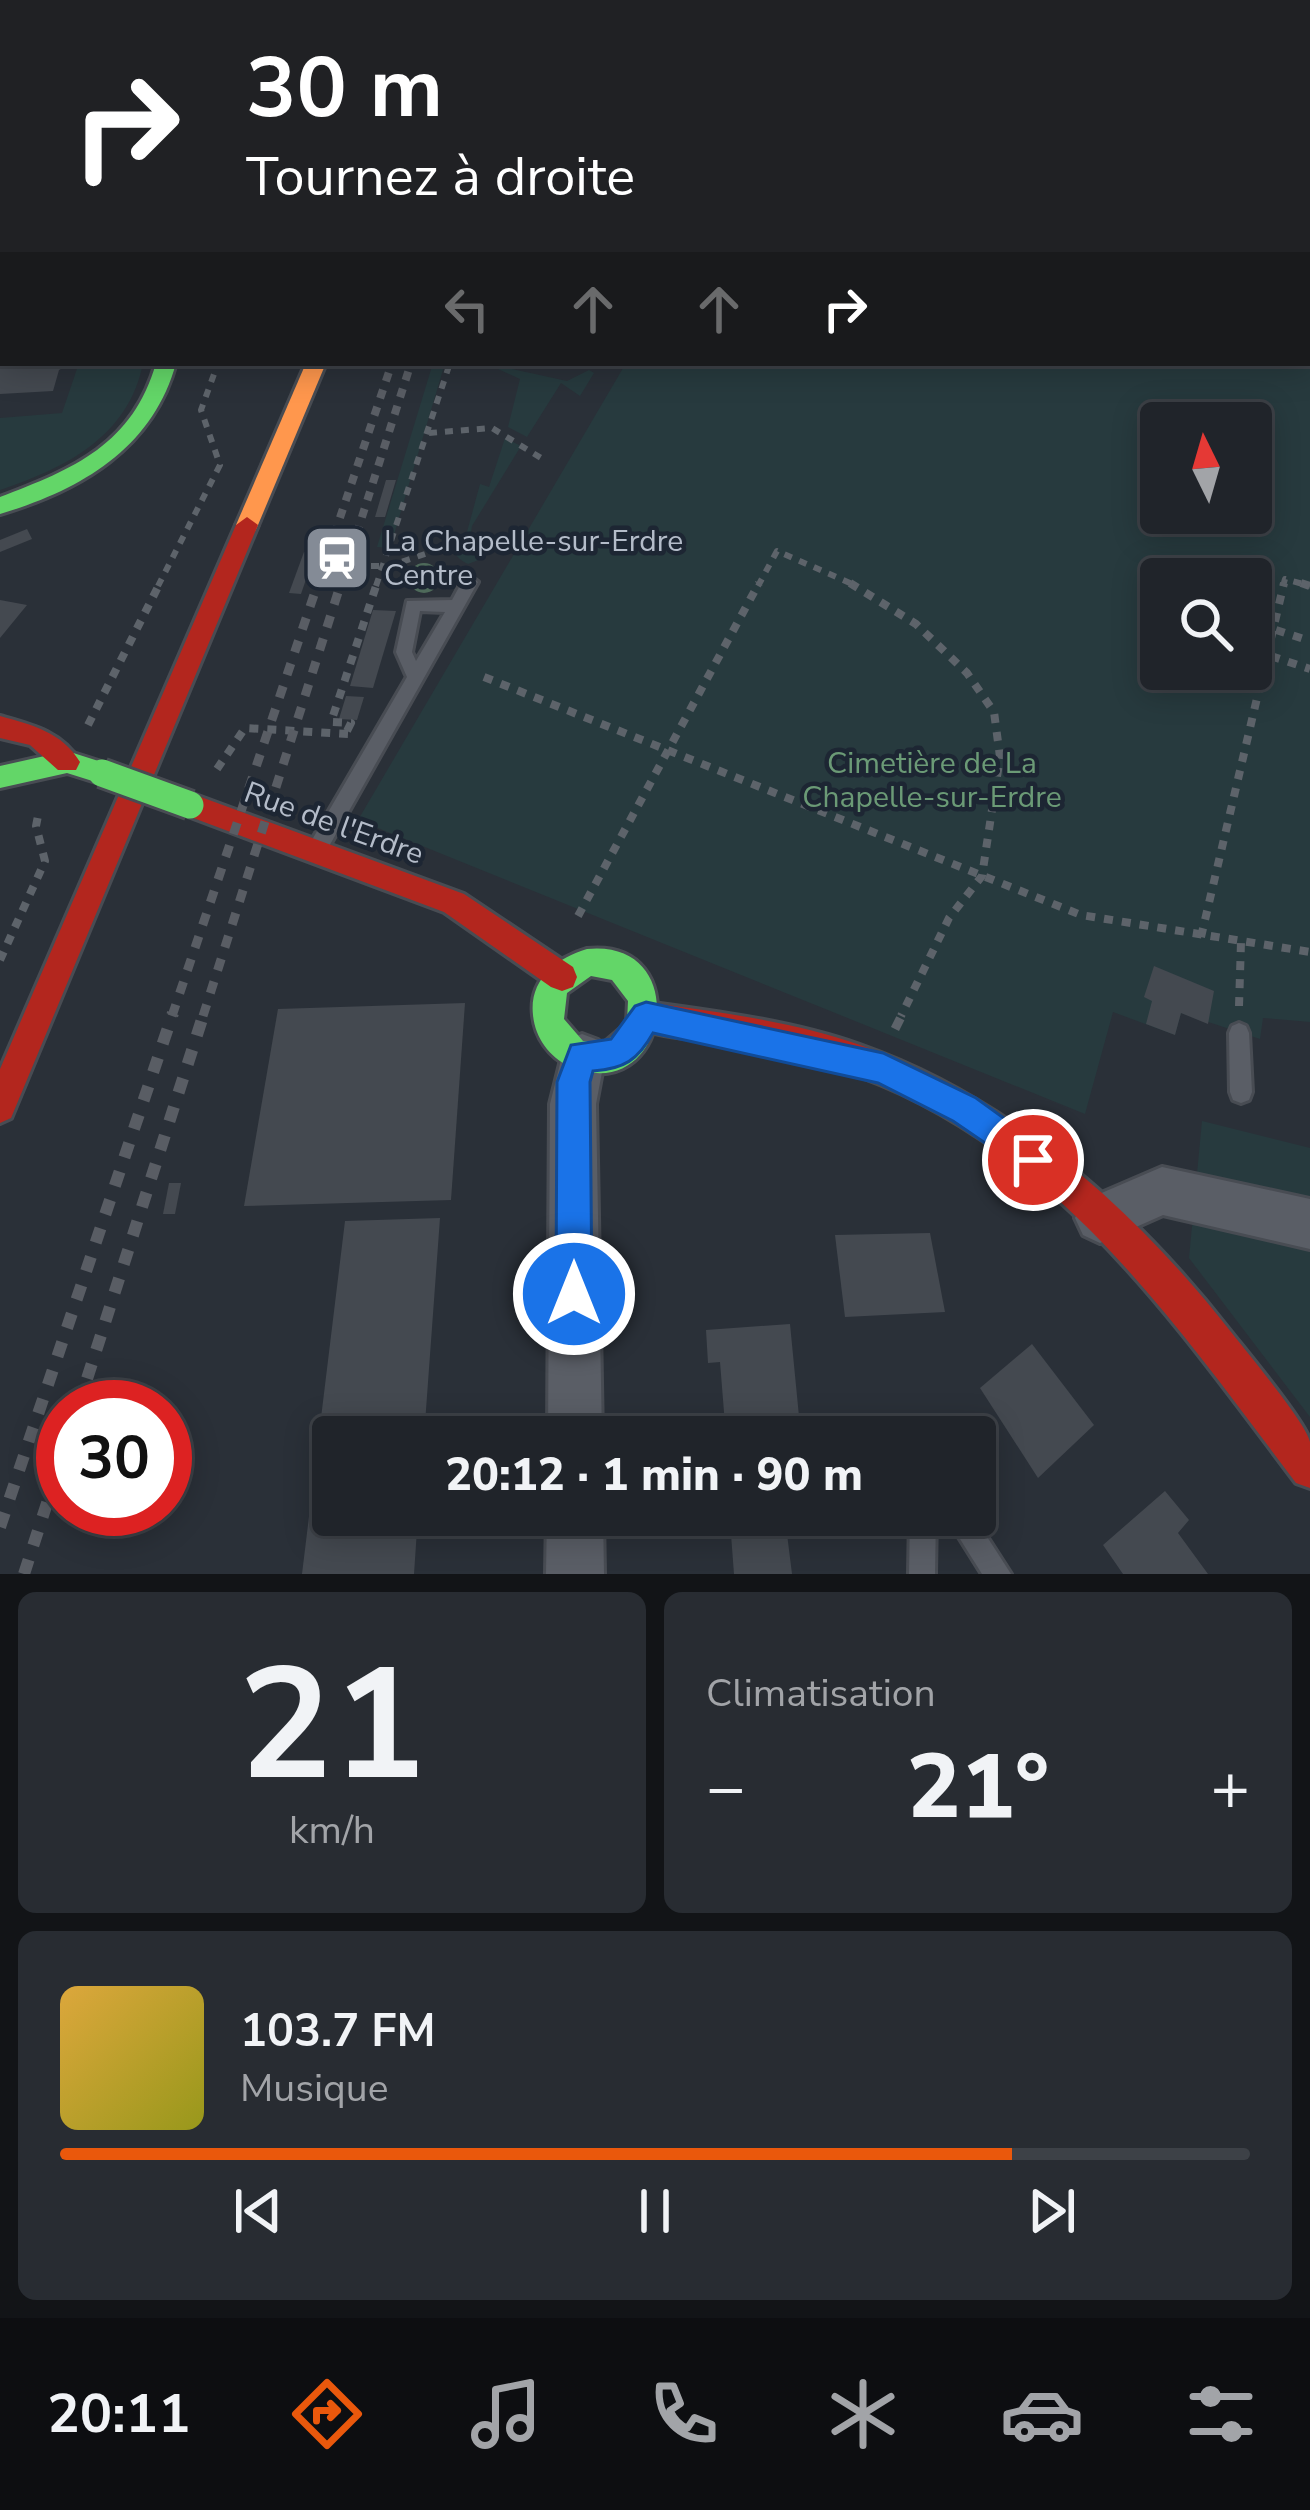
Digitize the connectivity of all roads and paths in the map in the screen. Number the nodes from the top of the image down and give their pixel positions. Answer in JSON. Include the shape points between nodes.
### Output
{"nodes":[{"id":1,"x":165,"y":366,"type":"edge"},
{"id":2,"x":217,"y":366,"type":"edge"},
{"id":3,"x":315,"y":366,"type":"edge"},
{"id":4,"x":449,"y":366,"type":"edge"},
{"id":5,"x":429,"y":433,"type":"junction"},
{"id":6,"x":546,"y":461,"type":"dead end"},
{"id":7,"x":0,"y":506,"type":"edge"},
{"id":8,"x":437,"y":550,"type":"dead end"},
{"id":9,"x":371,"y":566,"type":"dead end"},
{"id":10,"x":382,"y":566,"type":"junction"},
{"id":11,"x":470,"y":582,"type":"dead end"},
{"id":12,"x":1310,"y":586,"type":"edge"},
{"id":13,"x":456,"y":605,"type":"junction"},
{"id":14,"x":1276,"y":630,"type":"junction"},
{"id":15,"x":1310,"y":641,"type":"edge"},
{"id":16,"x":1272,"y":651,"type":"edge"},
{"id":17,"x":1272,"y":656,"type":"edge"},
{"id":18,"x":1310,"y":669,"type":"edge"},
{"id":19,"x":414,"y":675,"type":"junction"},
{"id":20,"x":484,"y":677,"type":"dead end"},
{"id":21,"x":1263,"y":690,"type":"edge"},
{"id":22,"x":0,"y":729,"type":"edge"},
{"id":23,"x":346,"y":734,"type":"junction"},
{"id":24,"x":380,"y":737,"type":"junction"},
{"id":25,"x":671,"y":752,"type":"junction"},
{"id":26,"x":0,"y":758,"type":"edge"},
{"id":27,"x":67,"y":762,"type":"junction"},
{"id":28,"x":0,"y":776,"type":"edge"},
{"id":29,"x":192,"y":805,"type":"junction"},
{"id":30,"x":316,"y":851,"type":"junction"},
{"id":31,"x":982,"y":876,"type":"junction"},
{"id":32,"x":586,"y":909,"type":"dead end"},
{"id":33,"x":1201,"y":937,"type":"junction"},
{"id":34,"x":1240,"y":942,"type":"junction"},
{"id":35,"x":1310,"y":952,"type":"edge"},
{"id":36,"x":0,"y":960,"type":"edge"},
{"id":37,"x":562,"y":977,"type":"junction"},
{"id":38,"x":646,"y":1017,"type":"junction"},
{"id":39,"x":1239,"y":1033,"type":"joint"},
{"id":40,"x":892,"y":1036,"type":"joint"},
{"id":41,"x":582,"y":1056,"type":"junction"},
{"id":42,"x":883,"y":1069,"type":"junction"},
{"id":43,"x":1241,"y":1092,"type":"dead end"},
{"id":44,"x":0,"y":1107,"type":"edge"},
{"id":45,"x":1100,"y":1218,"type":"junction"},
{"id":46,"x":1310,"y":1224,"type":"edge"},
{"id":47,"x":574,"y":1416,"type":"edge"},
{"id":48,"x":1310,"y":1469,"type":"edge"},
{"id":49,"x":575,"y":1536,"type":"edge"},
{"id":50,"x":923,"y":1536,"type":"edge"},
{"id":51,"x":972,"y":1536,"type":"edge"},
{"id":52,"x":575,"y":1574,"type":"edge"},
{"id":53,"x":922,"y":1574,"type":"edge"},
{"id":54,"x":998,"y":1574,"type":"edge"}],
"edges":[{"from":1,"to":7,"type":"street","via":[[157,402],[114,449]]},
{"from":2,"to":27,"type":"path","via":[[201,410],[220,465]]},
{"from":3,"to":44,"type":"street"},
{"from":4,"to":5,"type":"path"},
{"from":5,"to":6,"type":"path","via":[[485,424]]},
{"from":5,"to":10,"type":"path"},
{"from":8,"to":10,"type":"path"},
{"from":9,"to":10,"type":"path"},
{"from":10,"to":23,"type":"path","via":[[331,722],[350,723]]},
{"from":11,"to":13,"type":"lane"},
{"from":12,"to":14,"type":"path","via":[[1285,579]]},
{"from":13,"to":19,"type":"lane"},
{"from":13,"to":19,"type":"lane","via":[[413,604],[404,652]]},
{"from":14,"to":15,"type":"path"},
{"from":14,"to":16,"type":"path"},
{"from":17,"to":18,"type":"path"},
{"from":19,"to":24,"type":"lane"},
{"from":20,"to":25,"type":"path"},
{"from":21,"to":33,"type":"path"},
{"from":22,"to":26,"type":"street"},
{"from":22,"to":27,"type":"street","name":"Rue de l'Erdre","via":[[38,737]]},
{"from":23,"to":24,"type":"path"},
{"from":23,"to":29,"type":"path","via":[[245,728]]},
{"from":24,"to":30,"type":"lane"},
{"from":25,"to":31,"type":"path"},
{"from":25,"to":31,"type":"path","via":[[777,551],[857,586],[916,624],[968,673],[994,712],[1000,757]]},
{"from":25,"to":32,"type":"path"},
{"from":27,"to":28,"type":"street","name":"Rue de l'Erdre"},
{"from":27,"to":29,"type":"street","name":"Rue de l'Erdre","bridge":true},
{"from":27,"to":36,"type":"path","via":[[38,813],[45,861]]},
{"from":29,"to":30,"type":"street","name":"Rue de l'Erdre"},
{"from":30,"to":37,"type":"street","name":"Rue de l'Erdre","via":[[454,903]]},
{"from":31,"to":33,"type":"path","via":[[1081,915]]},
{"from":31,"to":40,"type":"path","via":[[949,918]]},
{"from":33,"to":34,"type":"path"},
{"from":34,"to":35,"type":"path"},
{"from":34,"to":39,"type":"path"},
{"from":37,"to":38,"type":"street","via":[[589,964],[619,968],[641,988]]},
{"from":37,"to":41,"type":"street","via":[[548,1022],[566,1049]]},
{"from":38,"to":41,"type":"street","via":[[615,1054]]},
{"from":38,"to":42,"type":"street"},
{"from":39,"to":43,"type":"lane"},
{"from":40,"to":42,"type":"lane"},
{"from":41,"to":47,"type":"street","via":[[573,1104]]},
{"from":42,"to":45,"type":"street","via":[[965,1109]]},
{"from":45,"to":46,"type":"street","via":[[1162,1191]]},
{"from":45,"to":48,"type":"street","via":[[1185,1304]]},
{"from":49,"to":52,"type":"street"},
{"from":50,"to":53,"type":"lane"},
{"from":51,"to":54,"type":"lane"}]}
